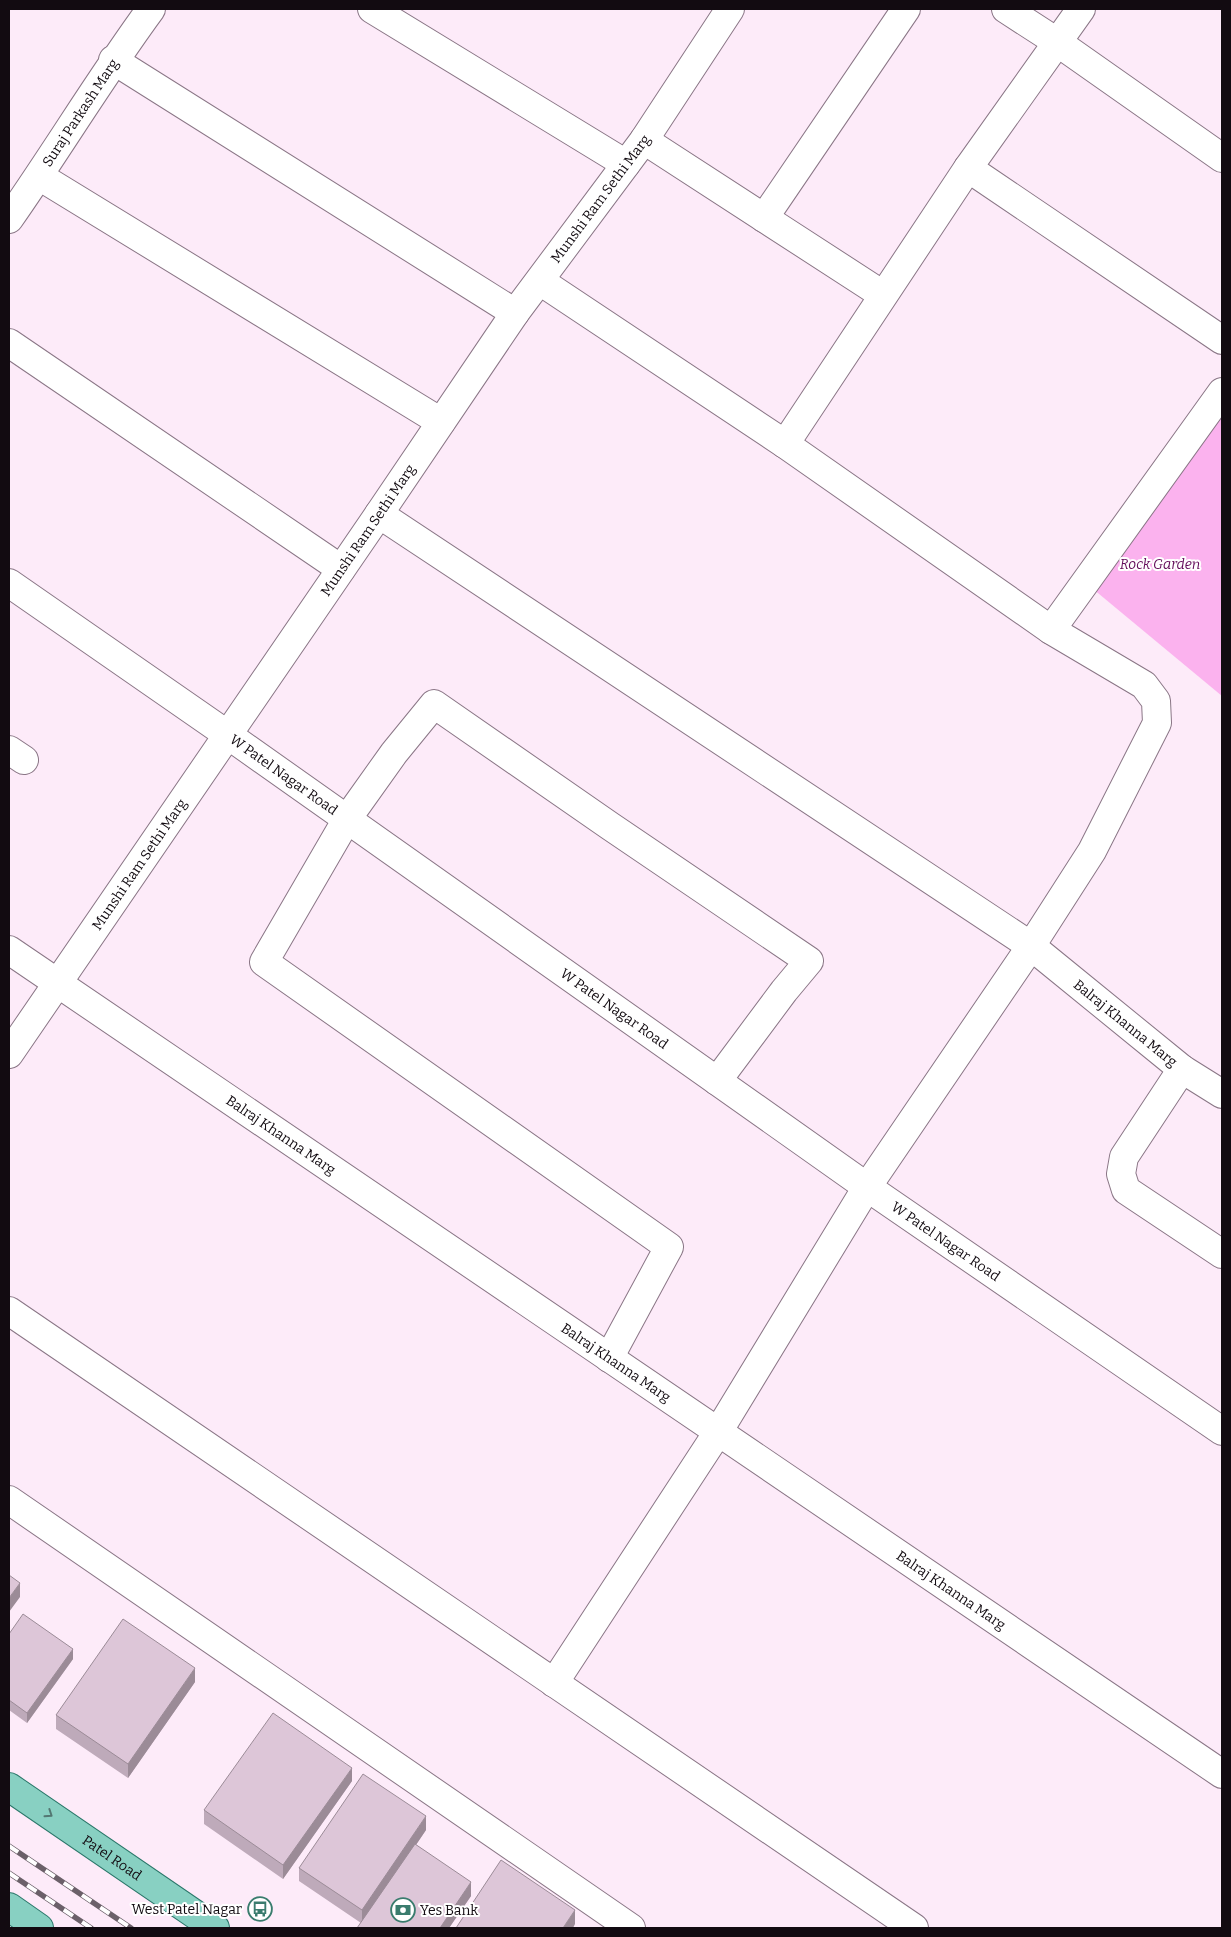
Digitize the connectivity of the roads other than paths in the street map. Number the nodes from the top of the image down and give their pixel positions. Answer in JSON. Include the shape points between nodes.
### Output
{"nodes":[{"id":1,"x":152,"y":9,"type":"edge"},
{"id":2,"x":372,"y":9,"type":"edge"},
{"id":3,"x":730,"y":9,"type":"edge"},
{"id":4,"x":906,"y":9,"type":"edge"},
{"id":5,"x":1006,"y":9,"type":"edge"},
{"id":6,"x":1081,"y":9,"type":"edge"},
{"id":7,"x":1057,"y":42,"type":"junction"},
{"id":8,"x":113,"y":60,"type":"junction"},
{"id":9,"x":644,"y":140,"type":"junction"},
{"id":10,"x":1222,"y":158,"type":"edge"},
{"id":11,"x":626,"y":164,"type":"junction"},
{"id":12,"x":968,"y":168,"type":"junction"},
{"id":13,"x":39,"y":176,"type":"junction"},
{"id":14,"x":9,"y":218,"type":"edge"},
{"id":15,"x":764,"y":218,"type":"junction"},
{"id":16,"x":540,"y":281,"type":"junction"},
{"id":17,"x":883,"y":295,"type":"junction"},
{"id":18,"x":515,"y":313,"type":"junction"},
{"id":19,"x":1222,"y":340,"type":"edge"},
{"id":20,"x":9,"y":343,"type":"edge"},
{"id":21,"x":1222,"y":392,"type":"edge"},
{"id":22,"x":441,"y":422,"type":"junction"},
{"id":23,"x":786,"y":444,"type":"junction"},
{"id":24,"x":379,"y":514,"type":"junction"},
{"id":25,"x":342,"y":569,"type":"junction"},
{"id":26,"x":9,"y":582,"type":"edge"},
{"id":27,"x":1051,"y":630,"type":"junction"},
{"id":28,"x":228,"y":734,"type":"junction"},
{"id":29,"x":347,"y":819,"type":"junction"},
{"id":30,"x":1031,"y":946,"type":"junction"},
{"id":31,"x":9,"y":950,"type":"edge"},
{"id":32,"x":57,"y":984,"type":"junction"},
{"id":33,"x":9,"y":1054,"type":"edge"},
{"id":34,"x":1182,"y":1069,"type":"junction"},
{"id":35,"x":717,"y":1081,"type":"junction"},
{"id":36,"x":1222,"y":1094,"type":"edge"},
{"id":37,"x":867,"y":1187,"type":"junction"},
{"id":38,"x":1222,"y":1254,"type":"edge"},
{"id":39,"x":9,"y":1312,"type":"edge"},
{"id":40,"x":608,"y":1358,"type":"junction"},
{"id":41,"x":1222,"y":1431,"type":"edge"},
{"id":42,"x":718,"y":1432,"type":"junction"},
{"id":43,"x":9,"y":1500,"type":"edge"},
{"id":44,"x":554,"y":1682,"type":"junction"},
{"id":45,"x":1222,"y":1774,"type":"edge"},
{"id":46,"x":9,"y":1787,"type":"edge"},
{"id":47,"x":9,"y":1907,"type":"edge"},
{"id":48,"x":39,"y":1928,"type":"edge"},
{"id":49,"x":215,"y":1928,"type":"edge"},
{"id":50,"x":631,"y":1928,"type":"edge"},
{"id":51,"x":914,"y":1928,"type":"edge"}],
"edges":[{"from":1,"to":8,"type":"street","name":"Suraj Parkash Marg"},
{"from":2,"to":11,"type":"street"},
{"from":3,"to":9,"type":"street","name":"Munshi Ram Sethi Marg"},
{"from":4,"to":15,"type":"street"},
{"from":5,"to":7,"type":"street"},
{"from":6,"to":7,"type":"street"},
{"from":7,"to":10,"type":"street"},
{"from":7,"to":12,"type":"street"},
{"from":8,"to":13,"type":"street","name":"Suraj Parkash Marg"},
{"from":8,"to":18,"type":"street"},
{"from":9,"to":11,"type":"street","name":"Munshi Ram Sethi Marg"},
{"from":9,"to":15,"type":"street"},
{"from":11,"to":16,"type":"street","name":"Munshi Ram Sethi Marg"},
{"from":12,"to":17,"type":"street"},
{"from":12,"to":19,"type":"street"},
{"from":13,"to":14,"type":"street","name":"Suraj Parkash Marg"},
{"from":13,"to":22,"type":"street"},
{"from":15,"to":17,"type":"street"},
{"from":16,"to":18,"type":"street","name":"Munshi Ram Sethi Marg"},
{"from":16,"to":23,"type":"street"},
{"from":17,"to":23,"type":"street"},
{"from":18,"to":22,"type":"street","name":"Munshi Ram Sethi Marg"},
{"from":20,"to":25,"type":"street"},
{"from":21,"to":27,"type":"street"},
{"from":22,"to":24,"type":"street","name":"Munshi Ram Sethi Marg"},
{"from":23,"to":27,"type":"street"},
{"from":24,"to":25,"type":"street","name":"Munshi Ram Sethi Marg"},
{"from":24,"to":30,"type":"street","name":"Balraj Khanna Marg"},
{"from":25,"to":28,"type":"street","name":"Munshi Ram Sethi Marg"},
{"from":26,"to":28,"type":"street","name":"W Patel Nagar Road"},
{"from":27,"to":30,"type":"street","via":[[1144,684],[1156,701],[1157,723],[1092,851]]},
{"from":28,"to":29,"type":"street","name":"W Patel Nagar Road"},
{"from":28,"to":32,"type":"street","name":"Munshi Ram Sethi Marg"},
{"from":29,"to":35,"type":"street","name":"W Patel Nagar Road"},
{"from":29,"to":35,"type":"street","via":[[434,704],[809,961]]},
{"from":29,"to":40,"type":"street","via":[[264,962],[670,1247]]},
{"from":30,"to":34,"type":"street","name":"Balraj Khanna Marg"},
{"from":30,"to":37,"type":"street"},
{"from":31,"to":32,"type":"street","name":"Balraj Khanna Marg"},
{"from":32,"to":33,"type":"street","name":"Munshi Ram Sethi Marg"},
{"from":32,"to":40,"type":"street","name":"Balraj Khanna Marg"},
{"from":34,"to":36,"type":"street","name":"Balraj Khanna Marg"},
{"from":34,"to":38,"type":"street","via":[[1124,1157],[1121,1174],[1126,1190]]},
{"from":35,"to":37,"type":"street","name":"W Patel Nagar Road"},
{"from":37,"to":41,"type":"street","name":"W Patel Nagar Road"},
{"from":37,"to":42,"type":"street"},
{"from":39,"to":44,"type":"street"},
{"from":40,"to":42,"type":"street","name":"Balraj Khanna Marg"},
{"from":42,"to":44,"type":"street"},
{"from":42,"to":45,"type":"street","name":"Balraj Khanna Marg"},
{"from":43,"to":50,"type":"street"},
{"from":44,"to":51,"type":"street"},
{"from":46,"to":49,"type":"main road","name":"Patel Road","one_way":true},
{"from":47,"to":48,"type":"main road"}]}
